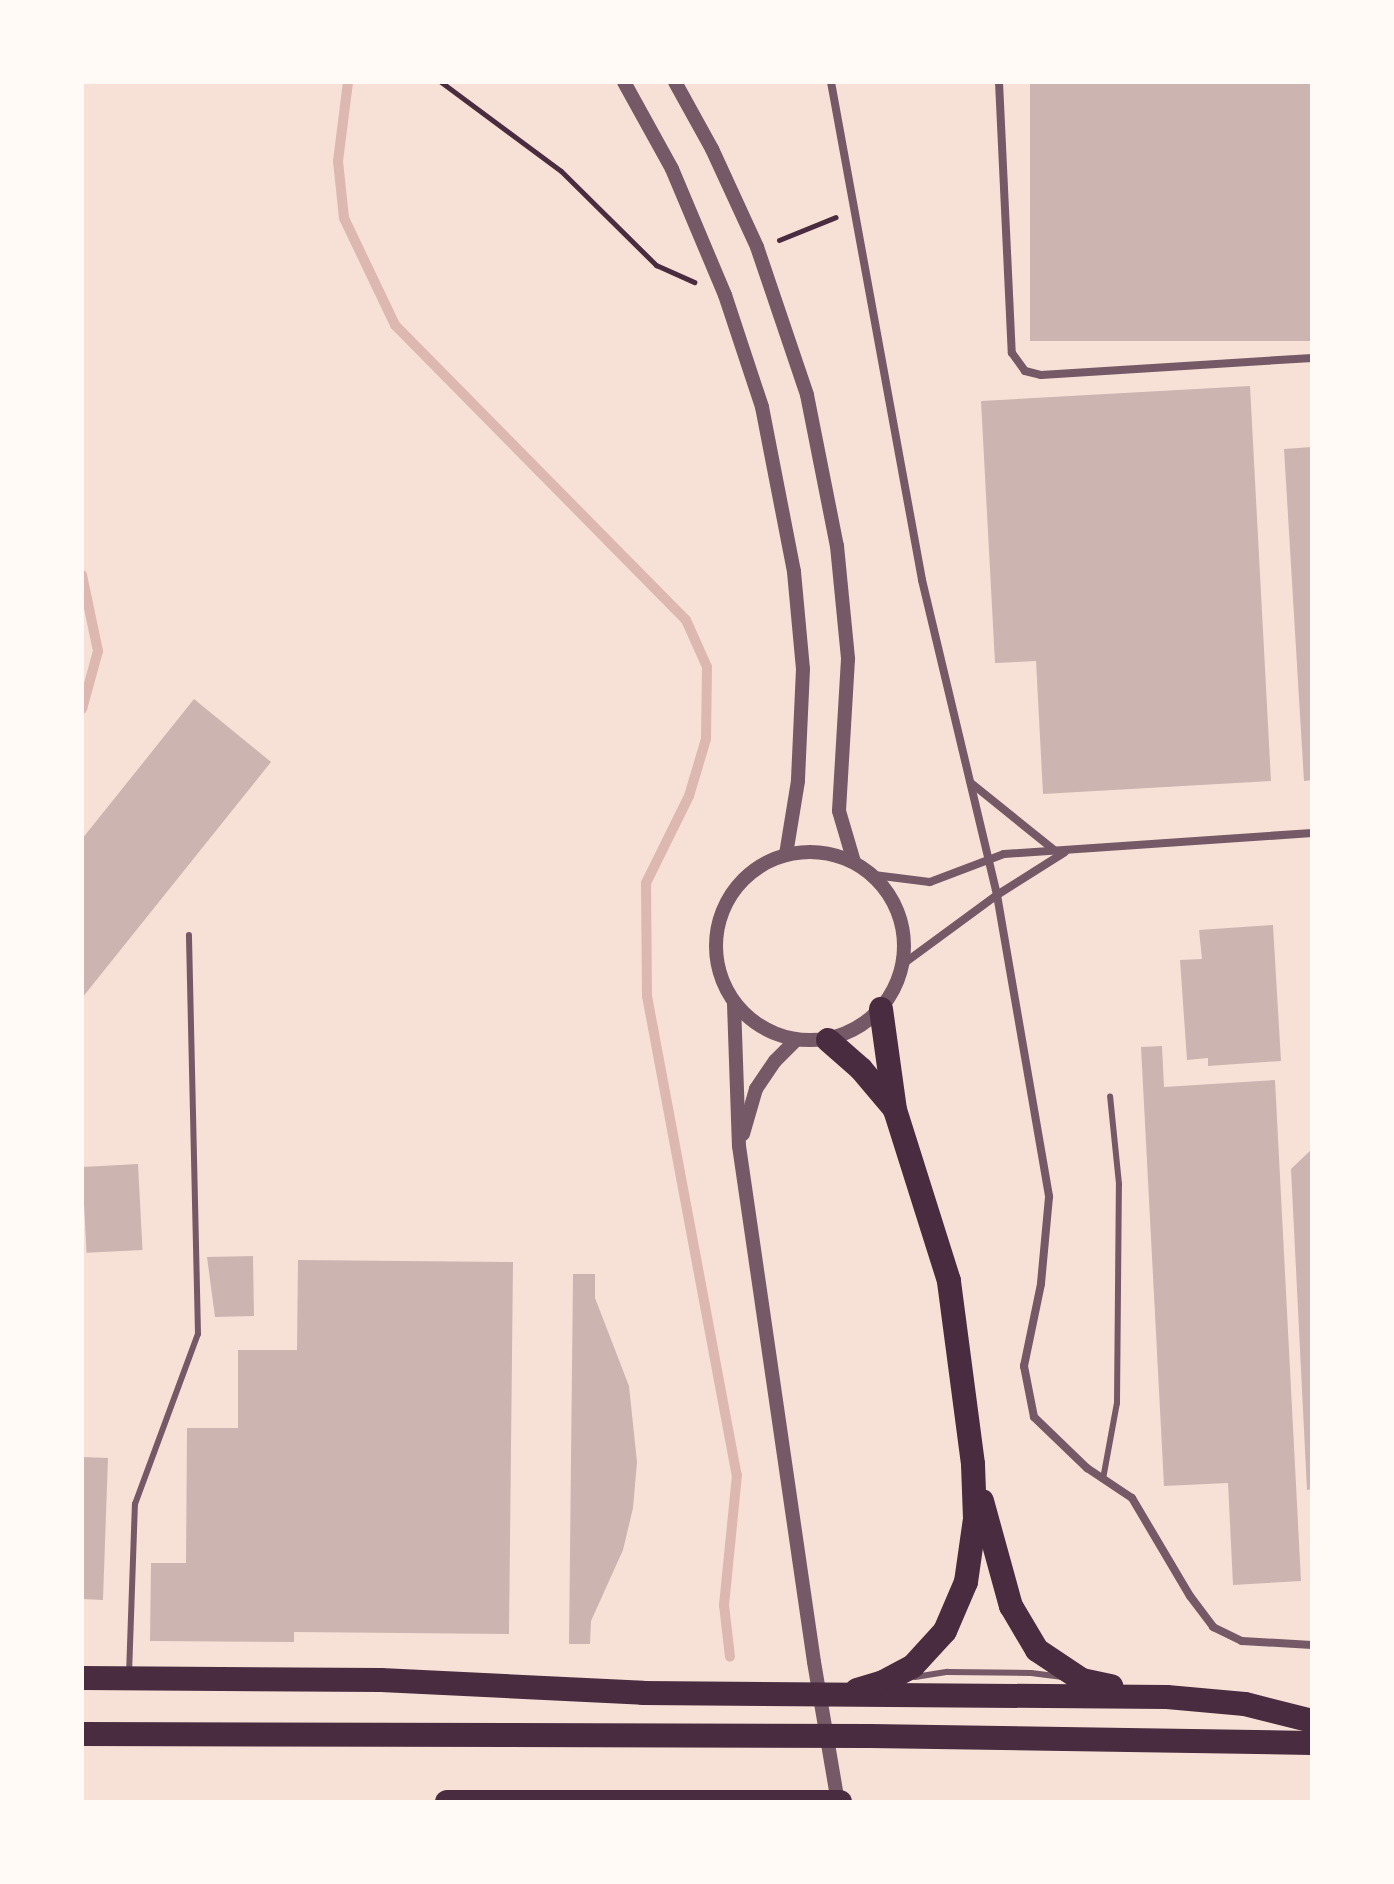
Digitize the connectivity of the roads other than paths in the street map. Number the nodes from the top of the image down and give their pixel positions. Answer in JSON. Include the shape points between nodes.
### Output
{"nodes":[{"id":1,"x":624,"y":82,"type":"edge"},
{"id":2,"x":675,"y":82,"type":"edge"},
{"id":3,"x":831,"y":82,"type":"edge"},
{"id":4,"x":999,"y":82,"type":"edge"},
{"id":5,"x":1312,"y":358,"type":"edge"},
{"id":6,"x":970,"y":782,"type":"junction"},
{"id":7,"x":1312,"y":833,"type":"edge"},
{"id":8,"x":1069,"y":849,"type":"junction"},
{"id":9,"x":1055,"y":850,"type":"junction"},
{"id":10,"x":786,"y":854,"type":"junction"},
{"id":11,"x":988,"y":859,"type":"junction"},
{"id":12,"x":854,"y":862,"type":"junction"},
{"id":13,"x":874,"y":875,"type":"junction"},
{"id":14,"x":997,"y":895,"type":"junction"},
{"id":15,"x":189,"y":935,"type":"dead end"},
{"id":16,"x":903,"y":964,"type":"junction"},
{"id":17,"x":734,"y":1004,"type":"junction"},
{"id":18,"x":881,"y":1009,"type":"junction"},
{"id":19,"x":796,"y":1040,"type":"junction"},
{"id":20,"x":828,"y":1040,"type":"junction"},
{"id":21,"x":1110,"y":1096,"type":"dead end"},
{"id":22,"x":895,"y":1110,"type":"junction"},
{"id":23,"x":739,"y":1146,"type":"junction"},
{"id":24,"x":973,"y":1464,"type":"junction"},
{"id":25,"x":1103,"y":1479,"type":"junction"},
{"id":26,"x":1312,"y":1645,"type":"edge"},
{"id":27,"x":82,"y":1678,"type":"edge"},
{"id":28,"x":129,"y":1678,"type":"junction"},
{"id":29,"x":1082,"y":1680,"type":"junction"},
{"id":30,"x":883,"y":1682,"type":"junction"},
{"id":31,"x":842,"y":1697,"type":"junction"},
{"id":32,"x":1167,"y":1697,"type":"junction"},
{"id":33,"x":1312,"y":1721,"type":"edge"},
{"id":34,"x":82,"y":1734,"type":"edge"},
{"id":35,"x":1312,"y":1743,"type":"edge"},
{"id":36,"x":447,"y":1802,"type":"edge"},
{"id":37,"x":839,"y":1802,"type":"edge"}],
"edges":[{"from":1,"to":10,"type":"street","via":[[672,169],[725,295],[762,407],[794,572],[803,669],[798,781]]},
{"from":2,"to":12,"type":"street","via":[[757,247],[807,395],[837,546],[848,659],[839,811]]},
{"from":3,"to":6,"type":"street","via":[[922,580]]},
{"from":4,"to":5,"type":"street","via":[[1012,353],[1025,371],[1041,375]]},
{"from":6,"to":9,"type":"street"},
{"from":6,"to":11,"type":"street"},
{"from":7,"to":8,"type":"street"},
{"from":8,"to":9,"type":"street"},
{"from":8,"to":14,"type":"street"},
{"from":9,"to":11,"type":"street"},
{"from":10,"to":12,"type":"street","via":[[809,851]]},
{"from":10,"to":17,"type":"street","via":[[758,867],[735,888],[720,915],[715,946],[720,977]]},
{"from":11,"to":13,"type":"street","via":[[930,882]]},
{"from":11,"to":14,"type":"street"},
{"from":12,"to":13,"type":"street"},
{"from":13,"to":16,"type":"street","via":[[899,914]]},
{"from":14,"to":16,"type":"street"},
{"from":14,"to":25,"type":"street","via":[[1049,1197],[1041,1284],[1024,1366],[1034,1417]]},
{"from":15,"to":28,"type":"lane","via":[[198,1334],[135,1504]]},
{"from":16,"to":18,"type":"street"},
{"from":17,"to":19,"type":"street","via":[[751,1022]]},
{"from":17,"to":23,"type":"street"},
{"from":18,"to":20,"type":"street","via":[[857,1029]]},
{"from":18,"to":22,"type":"highway"},
{"from":19,"to":20,"type":"street"},
{"from":19,"to":23,"type":"street","via":[[756,1089]]},
{"from":20,"to":22,"type":"highway"},
{"from":21,"to":25,"type":"lane","via":[[1119,1184],[1117,1403]]},
{"from":22,"to":24,"type":"highway","via":[[949,1281]]},
{"from":23,"to":37,"type":"street"},
{"from":24,"to":29,"type":"highway","via":[[1011,1606],[1037,1650]]},
{"from":24,"to":30,"type":"highway","via":[[975,1519],[966,1582],[945,1631],[913,1666]]},
{"from":25,"to":26,"type":"street","via":[[1132,1498],[1213,1627],[1242,1641]]},
{"from":27,"to":28,"type":"highway"},
{"from":28,"to":31,"type":"highway","via":[[381,1680]]},
{"from":29,"to":30,"type":"lane","via":[[948,1672]]},
{"from":29,"to":32,"type":"highway"},
{"from":30,"to":31,"type":"highway"},
{"from":31,"to":32,"type":"highway"},
{"from":32,"to":33,"type":"highway","via":[[1245,1704]]},
{"from":34,"to":35,"type":"highway","via":[[646,1734]]},
{"from":36,"to":37,"type":"highway"}]}
